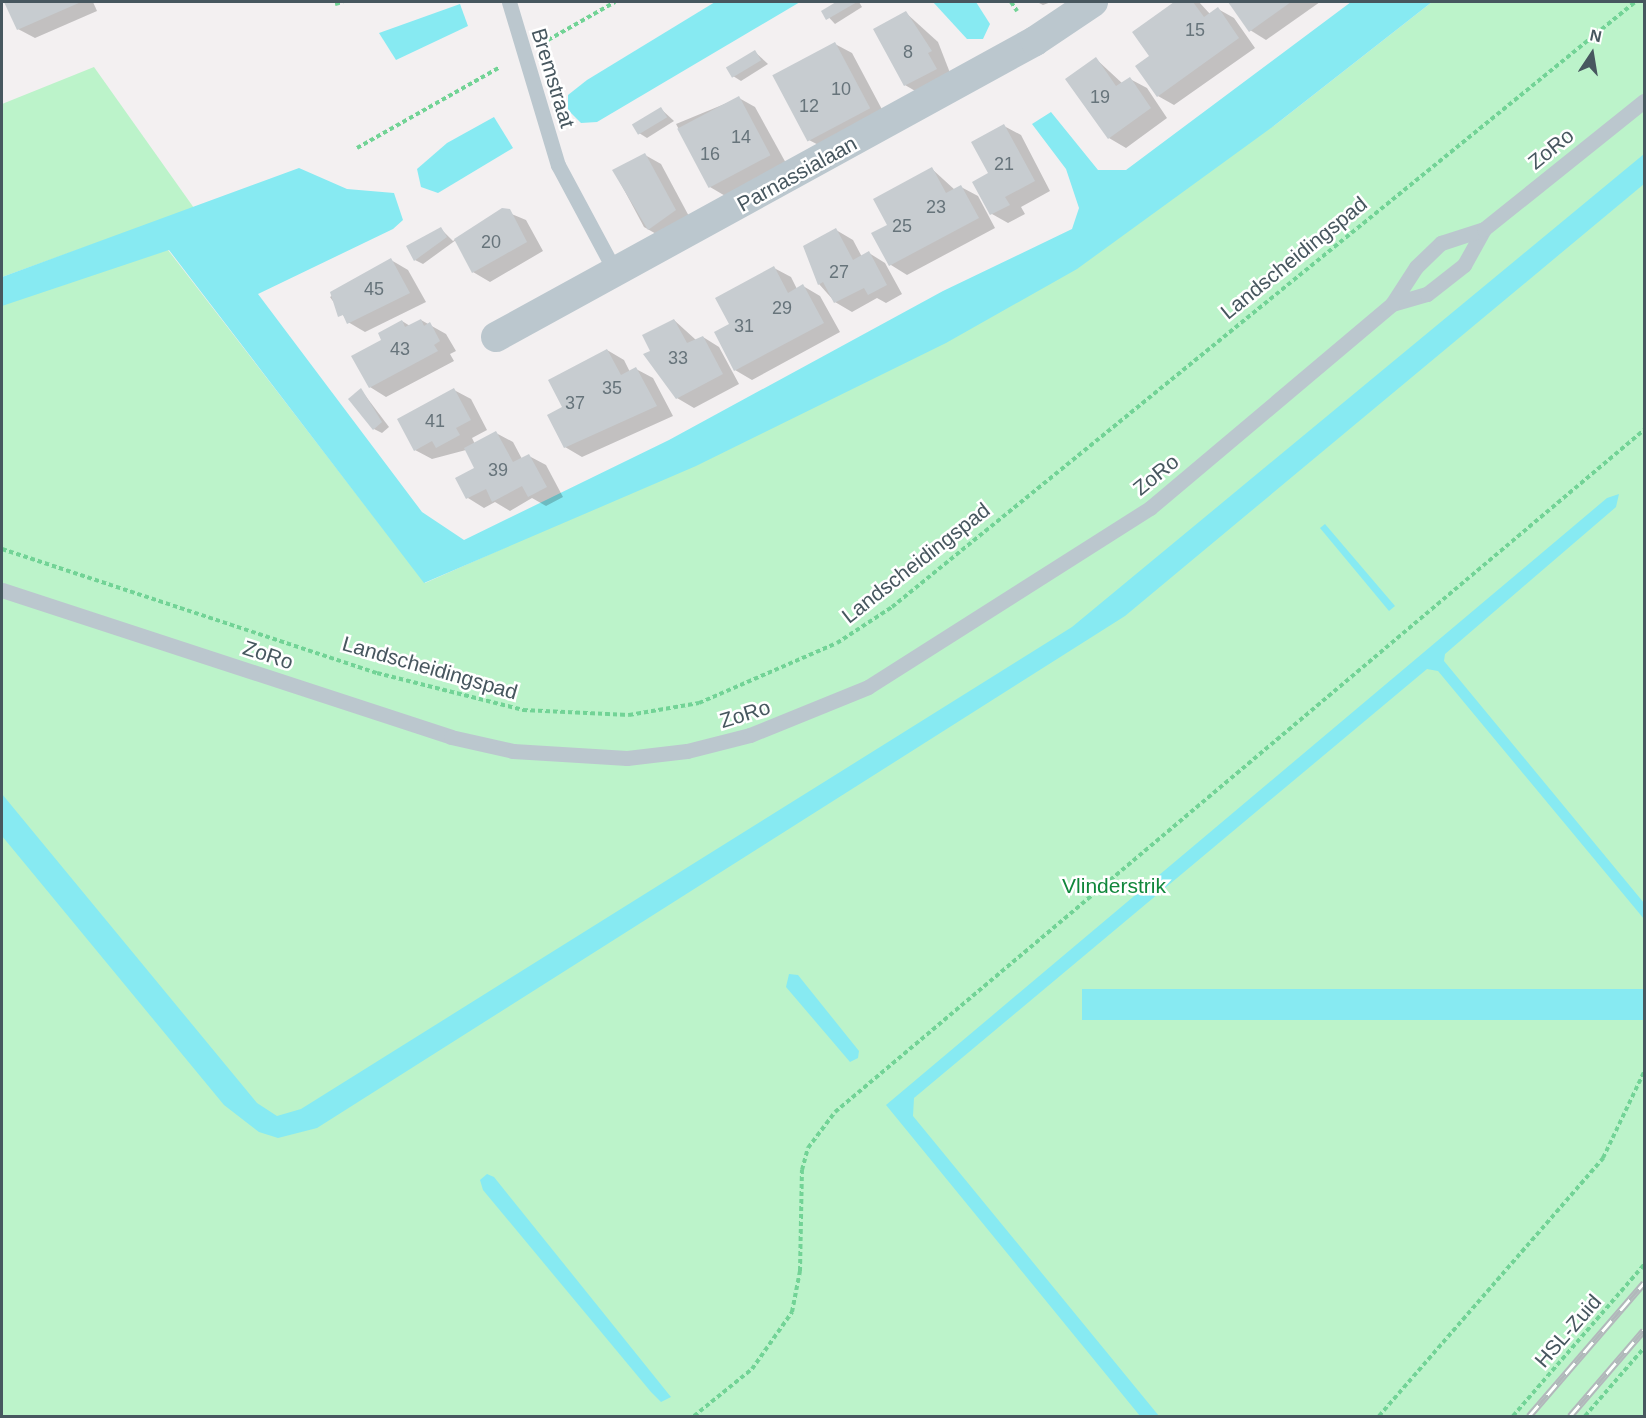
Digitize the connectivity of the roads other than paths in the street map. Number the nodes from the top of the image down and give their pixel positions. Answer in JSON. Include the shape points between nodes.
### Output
{"nodes":[{"id":1,"x":509,"y":2,"type":"edge"},
{"id":2,"x":1093,"y":2,"type":"edge"},
{"id":3,"x":1644,"y":101,"type":"edge"},
{"id":4,"x":1484,"y":229,"type":"junction"},
{"id":5,"x":616,"y":273,"type":"junction"},
{"id":6,"x":1392,"y":304,"type":"junction"},
{"id":7,"x":496,"y":337,"type":"dead end"},
{"id":8,"x":2,"y":590,"type":"edge"}],
"edges":[{"from":1,"to":5,"type":"lane","name":"Bremstraat","via":[[558,165]]},
{"from":2,"to":5,"type":"street","name":"Parnassialaan","via":[[1035,41]]},
{"from":3,"to":4,"type":"lane","name":"ZoRo"},
{"from":4,"to":6,"type":"lane","name":"ZoRo","via":[[1455,272],[1427,294]]},
{"from":4,"to":6,"type":"lane","name":"ZoRo","via":[[1441,243],[1416,267]]},
{"from":5,"to":7,"type":"street","name":"Parnassialaan"},
{"from":6,"to":8,"type":"lane","name":"ZoRo","via":[[1150,508],[979,621],[815,712],[687,752],[571,757],[451,737]]}]}
